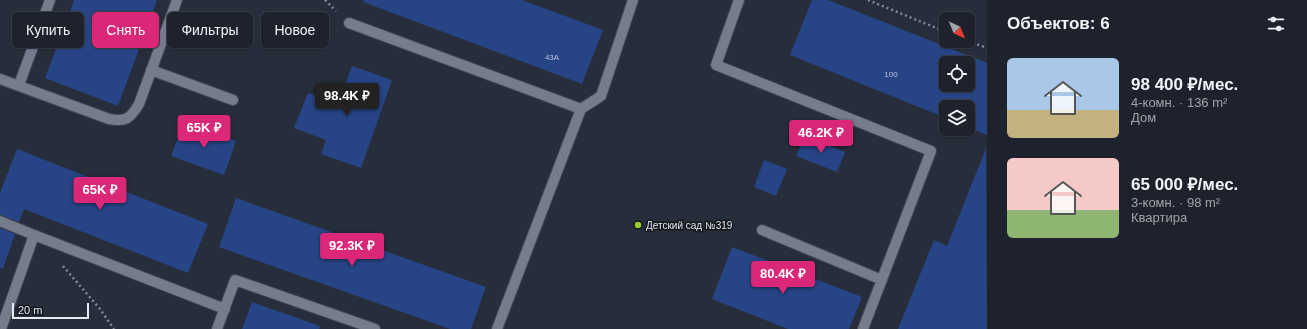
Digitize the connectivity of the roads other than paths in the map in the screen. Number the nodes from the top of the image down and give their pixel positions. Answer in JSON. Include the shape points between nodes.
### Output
{"nodes":[{"id":1,"x":50,"y":0,"type":"edge"},
{"id":2,"x":177,"y":0,"type":"edge"},
{"id":3,"x":633,"y":0,"type":"edge"},
{"id":4,"x":739,"y":0,"type":"edge"},
{"id":5,"x":349,"y":23,"type":"dead end"},
{"id":6,"x":151,"y":70,"type":"junction"},
{"id":7,"x":0,"y":79,"type":"edge"},
{"id":8,"x":19,"y":85,"type":"junction"},
{"id":9,"x":233,"y":100,"type":"dead end"},
{"id":10,"x":581,"y":109,"type":"junction"},
{"id":11,"x":0,"y":221,"type":"edge"},
{"id":12,"x":762,"y":230,"type":"dead end"},
{"id":13,"x":34,"y":235,"type":"junction"},
{"id":14,"x":882,"y":280,"type":"junction"},
{"id":15,"x":225,"y":309,"type":"junction"},
{"id":16,"x":0,"y":329,"type":"edge"},
{"id":17,"x":217,"y":329,"type":"edge"},
{"id":18,"x":375,"y":329,"type":"edge"},
{"id":19,"x":497,"y":329,"type":"edge"},
{"id":20,"x":863,"y":329,"type":"edge"}],
"edges":[{"from":1,"to":8,"type":"lane"},
{"from":2,"to":6,"type":"lane"},
{"from":3,"to":10,"type":"lane","via":[[600,96]]},
{"from":4,"to":14,"type":"lane","via":[[716,65],[932,151]]},
{"from":5,"to":10,"type":"lane"},
{"from":6,"to":8,"type":"lane","via":[[139,104],[132,115],[122,121],[109,119]]},
{"from":6,"to":9,"type":"lane"},
{"from":7,"to":8,"type":"lane"},
{"from":10,"to":19,"type":"lane"},
{"from":11,"to":13,"type":"lane"},
{"from":12,"to":14,"type":"lane"},
{"from":13,"to":15,"type":"lane"},
{"from":13,"to":16,"type":"lane"},
{"from":14,"to":20,"type":"lane"},
{"from":15,"to":17,"type":"lane"},
{"from":15,"to":18,"type":"lane","via":[[235,280]]}]}
